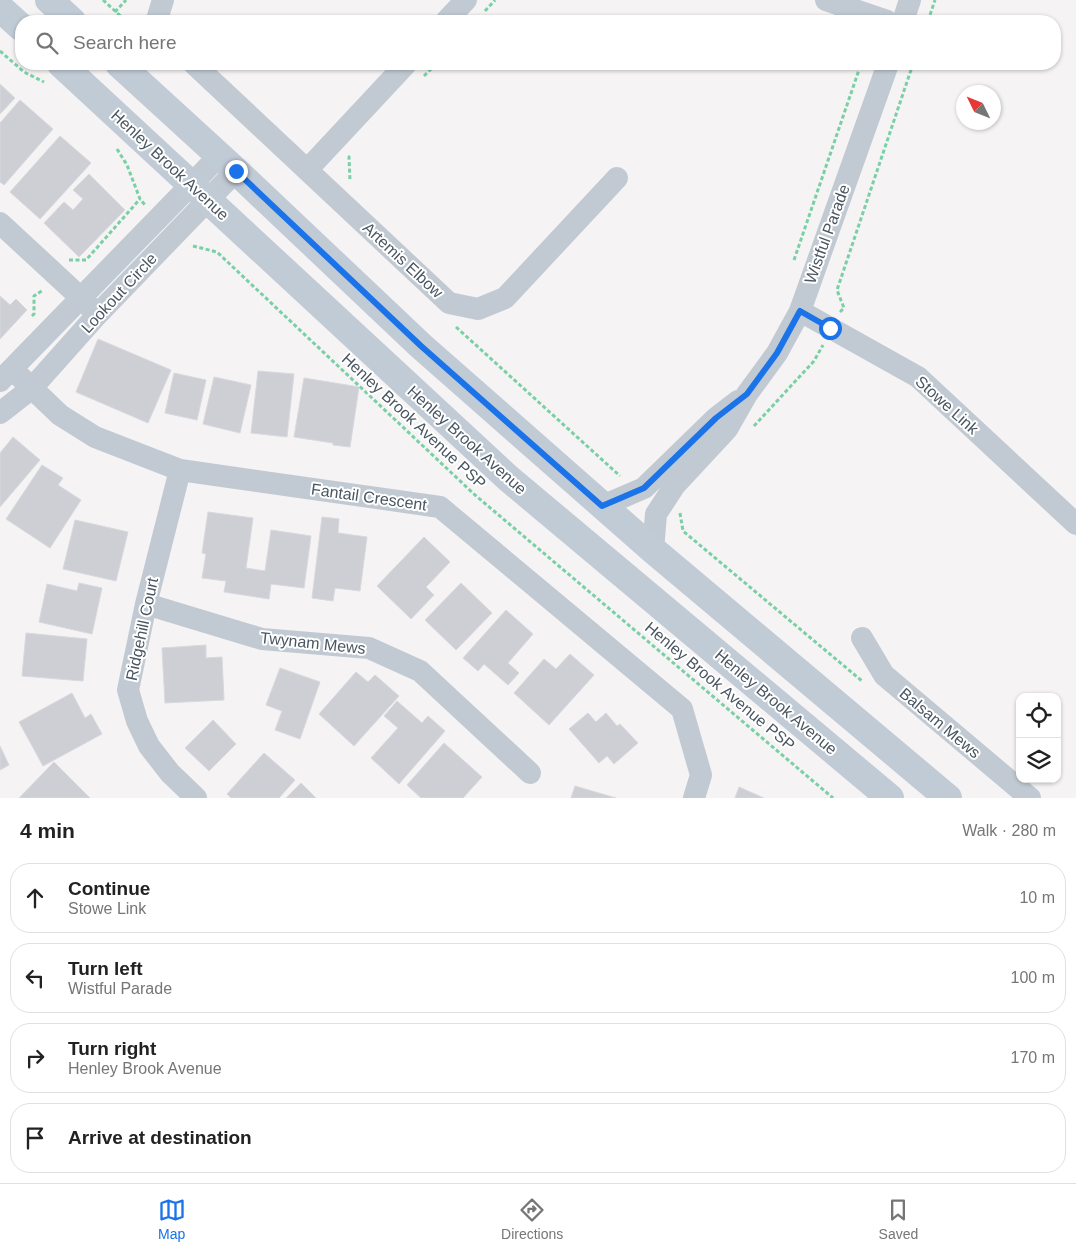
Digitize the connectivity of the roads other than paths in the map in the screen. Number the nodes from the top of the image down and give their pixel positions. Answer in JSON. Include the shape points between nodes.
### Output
{"nodes":[{"id":1,"x":49,"y":0,"type":"edge"},
{"id":2,"x":163,"y":0,"type":"edge"},
{"id":3,"x":466,"y":0,"type":"edge"},
{"id":4,"x":826,"y":0,"type":"edge"},
{"id":5,"x":910,"y":0,"type":"edge"},
{"id":6,"x":0,"y":8,"type":"edge"},
{"id":7,"x":65,"y":15,"type":"edge"},
{"id":8,"x":158,"y":15,"type":"edge"},
{"id":9,"x":452,"y":15,"type":"edge"},
{"id":10,"x":870,"y":15,"type":"edge"},
{"id":11,"x":905,"y":15,"type":"edge"},
{"id":12,"x":15,"y":22,"type":"edge"},
{"id":13,"x":126,"y":70,"type":"edge"},
{"id":14,"x":200,"y":70,"type":"edge"},
{"id":15,"x":886,"y":70,"type":"edge"},
{"id":16,"x":414,"y":71,"type":"edge"},
{"id":17,"x":55,"y":75,"type":"edge"},
{"id":18,"x":228,"y":163,"type":"junction"},
{"id":19,"x":307,"y":170,"type":"junction"},
{"id":20,"x":617,"y":178,"type":"dead end"},
{"id":21,"x":199,"y":192,"type":"junction"},
{"id":22,"x":0,"y":223,"type":"edge"},
{"id":23,"x":82,"y":298,"type":"junction"},
{"id":24,"x":800,"y":311,"type":"junction"},
{"id":25,"x":97,"y":315,"type":"junction"},
{"id":26,"x":6,"y":375,"type":"edge"},
{"id":27,"x":32,"y":388,"type":"junction"},
{"id":28,"x":747,"y":394,"type":"junction"},
{"id":29,"x":0,"y":413,"type":"edge"},
{"id":30,"x":180,"y":470,"type":"junction"},
{"id":31,"x":602,"y":506,"type":"junction"},
{"id":32,"x":1076,"y":524,"type":"edge"},
{"id":33,"x":653,"y":550,"type":"junction"},
{"id":34,"x":146,"y":604,"type":"junction"},
{"id":35,"x":862,"y":638,"type":"dead end"},
{"id":36,"x":530,"y":773,"type":"dead end"},
{"id":37,"x":196,"y":798,"type":"edge"},
{"id":38,"x":694,"y":798,"type":"edge"},
{"id":39,"x":890,"y":798,"type":"edge"},
{"id":40,"x":948,"y":798,"type":"edge"},
{"id":41,"x":1030,"y":798,"type":"edge"}],
"edges":[{"from":1,"to":7,"type":"main road"},
{"from":2,"to":8,"type":"street"},
{"from":3,"to":9,"type":"street"},
{"from":4,"to":10,"type":"street"},
{"from":5,"to":11,"type":"street"},
{"from":6,"to":12,"type":"main road"},
{"from":13,"to":18,"type":"main road"},
{"from":14,"to":19,"type":"street","name":"Artemis Elbow"},
{"from":15,"to":24,"type":"street","name":"Wistful Parade"},
{"from":16,"to":19,"type":"street"},
{"from":17,"to":21,"type":"main road","name":"Henley Brook Avenue"},
{"from":18,"to":21,"type":"street","name":"Lookout Circle"},
{"from":18,"to":31,"type":"main road","via":[[421,346]]},
{"from":19,"to":20,"type":"street","name":"Artemis Elbow","via":[[449,303],[478,309],[505,298]]},
{"from":21,"to":23,"type":"street","name":"Lookout Circle","via":[[159,218]]},
{"from":21,"to":25,"type":"street","name":"Lookout Circle","via":[[176,233]]},
{"from":21,"to":39,"type":"main road","name":"Henley Brook Avenue","via":[[508,478]]},
{"from":22,"to":23,"type":"street"},
{"from":23,"to":25,"type":"street"},
{"from":23,"to":26,"type":"street","name":"Lookout Circle"},
{"from":24,"to":28,"type":"street","name":"Wistful Parade","via":[[777,353]]},
{"from":24,"to":32,"type":"street","name":"Stowe Link","via":[[918,378]]},
{"from":25,"to":27,"type":"street","name":"Lookout Circle"},
{"from":26,"to":27,"type":"street","name":"Fantail Crescent"},
{"from":27,"to":29,"type":"street","name":"Lookout Circle"},
{"from":27,"to":30,"type":"street","name":"Fantail Crescent","via":[[60,416],[95,437]]},
{"from":28,"to":31,"type":"street","name":"Wistful Parade","via":[[716,418],[644,488]]},
{"from":28,"to":33,"type":"street","name":"Wistful Parade","via":[[727,429],[675,484],[656,514]]},
{"from":30,"to":34,"type":"street","name":"Ridgehill Court"},
{"from":30,"to":38,"type":"street","name":"Fantail Crescent","via":[[440,507],[682,709],[701,775]]},
{"from":31,"to":33,"type":"main road"},
{"from":33,"to":40,"type":"main road"},
{"from":34,"to":36,"type":"street","name":"Twynam Mews","via":[[262,639],[369,648],[420,671]]},
{"from":34,"to":37,"type":"street","name":"Ridgehill Court","via":[[128,690],[149,746],[170,773]]},
{"from":35,"to":41,"type":"street","name":"Balsam Mews","via":[[884,675]]}]}
